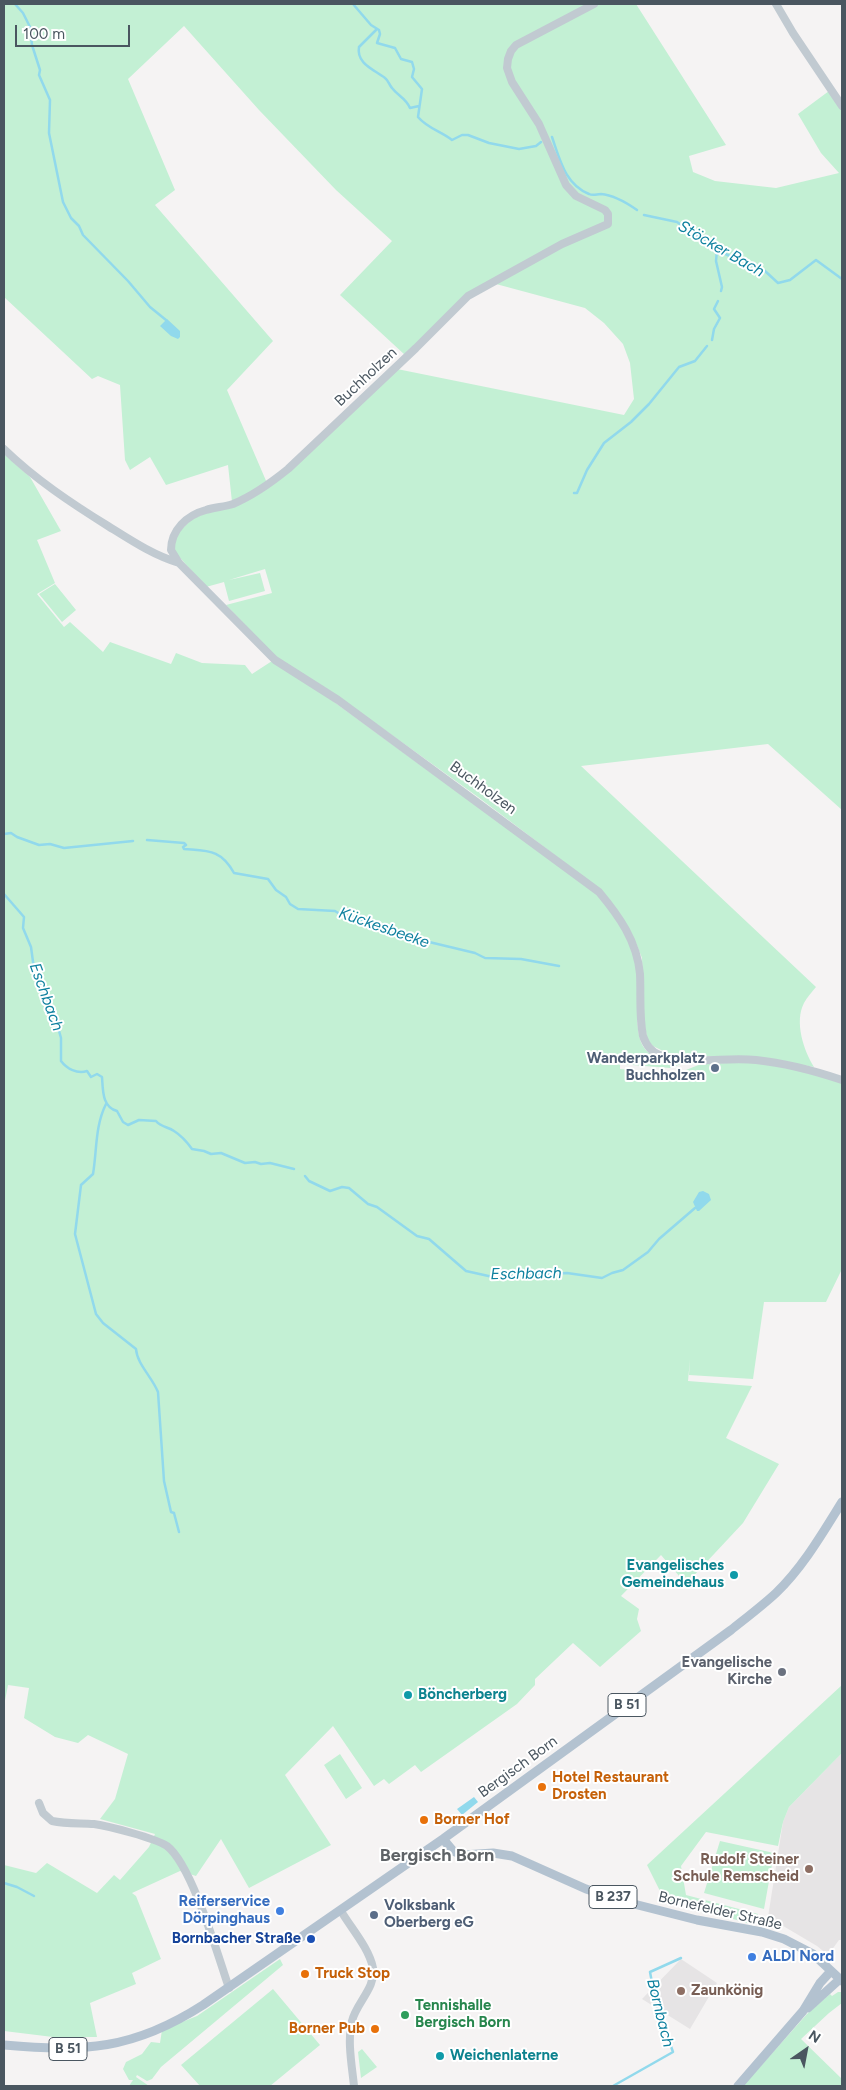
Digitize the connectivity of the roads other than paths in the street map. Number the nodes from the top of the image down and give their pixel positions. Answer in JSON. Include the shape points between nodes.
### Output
{"nodes":[{"id":1,"x":594,"y":4,"type":"edge"},
{"id":2,"x":776,"y":4,"type":"edge"},
{"id":3,"x":842,"y":106,"type":"edge"},
{"id":4,"x":4,"y":449,"type":"edge"},
{"id":5,"x":179,"y":564,"type":"junction"},
{"id":6,"x":842,"y":1080,"type":"edge"},
{"id":7,"x":842,"y":1502,"type":"edge"},
{"id":8,"x":39,"y":1803,"type":"dead end"},
{"id":9,"x":443,"y":1839,"type":"junction"},
{"id":10,"x":341,"y":1911,"type":"junction"},
{"id":11,"x":831,"y":1971,"type":"junction"},
{"id":12,"x":841,"y":1980,"type":"edge"},
{"id":13,"x":229,"y":1988,"type":"junction"},
{"id":14,"x":803,"y":2011,"type":"junction"},
{"id":15,"x":4,"y":2044,"type":"edge"},
{"id":16,"x":354,"y":2086,"type":"edge"},
{"id":17,"x":738,"y":2086,"type":"edge"}],
"edges":[{"from":1,"to":5,"type":"street","name":"Buchholzen","via":[[518,44],[508,56],[507,68],[512,82],[539,124],[566,185],[576,196],[605,210],[608,222],[468,296],[278,477],[232,504],[202,511],[182,524],[174,533],[171,544],[172,555]]},
{"from":2,"to":3,"type":"street"},
{"from":4,"to":5,"type":"street","name":"Buchholzen","via":[[83,510],[155,555]]},
{"from":5,"to":6,"type":"street","name":"Buchholzen","via":[[276,660],[338,700],[599,892],[625,926],[636,952],[642,1029],[647,1046],[655,1053],[682,1059],[755,1060]]},
{"from":7,"to":9,"type":"main road","name":"Bergisch Born","number":"B 51","via":[[800,1565],[767,1601]]},
{"from":8,"to":13,"type":"street","via":[[43,1813],[52,1821],[95,1824],[167,1846],[190,1881]]},
{"from":9,"to":10,"type":"main road","name":"Bergisch Born","number":"B 51"},
{"from":9,"to":11,"type":"main road","name":"Bornefelder Straße","number":"B 237","via":[[453,1851],[463,1855],[493,1853],[512,1856],[586,1889],[630,1903],[773,1936],[802,1947]]},
{"from":10,"to":13,"type":"main road","name":"Bergisch Born","number":"B 51"},
{"from":10,"to":16,"type":"street","via":[[370,1960],[373,1973],[372,1982],[352,2019]]},
{"from":11,"to":12,"type":"main road","name":"Bornefelder Straße","number":"B 237"},
{"from":11,"to":14,"type":"main road"},
{"from":12,"to":14,"type":"main road"},
{"from":13,"to":15,"type":"main road","name":"Bergisch Born","number":"B 51","via":[[169,2025],[119,2043],[73,2049]]},
{"from":14,"to":17,"type":"main road"}]}
